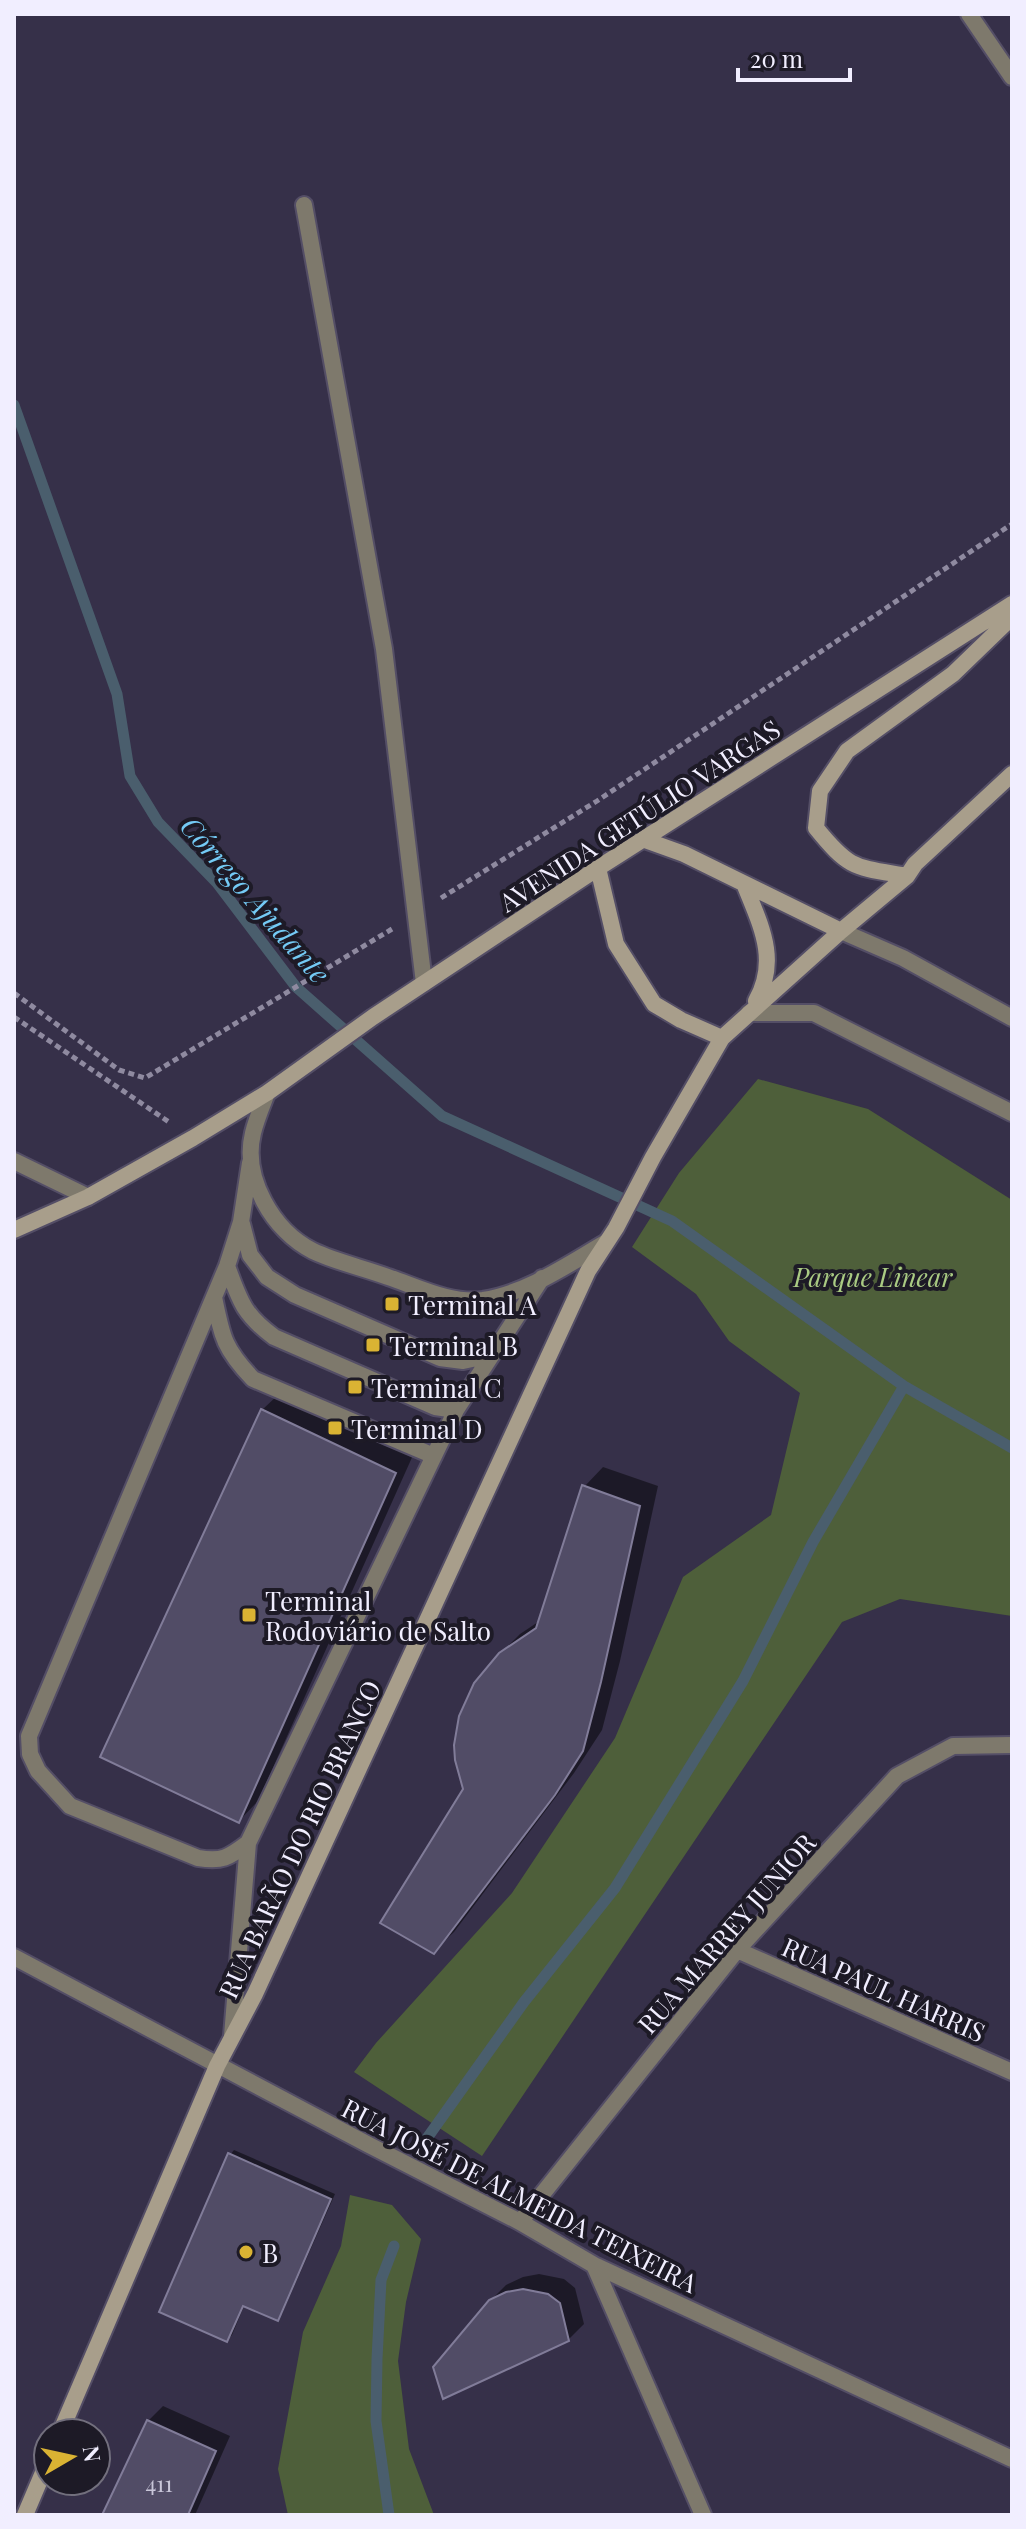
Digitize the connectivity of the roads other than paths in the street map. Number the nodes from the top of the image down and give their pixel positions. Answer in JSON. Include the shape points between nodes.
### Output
{"nodes":[{"id":1,"x":969,"y":14,"type":"edge"},
{"id":2,"x":1012,"y":77,"type":"edge"},
{"id":3,"x":304,"y":205,"type":"dead end"},
{"id":4,"x":1012,"y":604,"type":"edge"},
{"id":5,"x":1012,"y":617,"type":"edge"},
{"id":6,"x":1012,"y":774,"type":"edge"},
{"id":7,"x":645,"y":840,"type":"junction"},
{"id":8,"x":598,"y":868,"type":"junction"},
{"id":9,"x":907,"y":876,"type":"junction"},
{"id":10,"x":745,"y":886,"type":"junction"},
{"id":11,"x":841,"y":931,"type":"junction"},
{"id":12,"x":424,"y":983,"type":"junction"},
{"id":13,"x":749,"y":1013,"type":"junction"},
{"id":14,"x":1012,"y":1018,"type":"edge"},
{"id":15,"x":722,"y":1038,"type":"junction"},
{"id":16,"x":267,"y":1093,"type":"junction"},
{"id":17,"x":1012,"y":1113,"type":"edge"},
{"id":18,"x":14,"y":1161,"type":"edge"},
{"id":19,"x":250,"y":1163,"type":"junction"},
{"id":20,"x":88,"y":1197,"type":"junction"},
{"id":21,"x":241,"y":1222,"type":"junction"},
{"id":22,"x":14,"y":1230,"type":"edge"},
{"id":23,"x":605,"y":1243,"type":"junction"},
{"id":24,"x":227,"y":1266,"type":"junction"},
{"id":25,"x":542,"y":1278,"type":"junction"},
{"id":26,"x":214,"y":1297,"type":"junction"},
{"id":27,"x":491,"y":1355,"type":"junction"},
{"id":28,"x":456,"y":1410,"type":"junction"},
{"id":29,"x":434,"y":1456,"type":"junction"},
{"id":30,"x":1012,"y":1745,"type":"edge"},
{"id":31,"x":248,"y":1843,"type":"junction"},
{"id":32,"x":737,"y":1950,"type":"junction"},
{"id":33,"x":14,"y":1957,"type":"edge"},
{"id":34,"x":232,"y":2042,"type":"junction"},
{"id":35,"x":217,"y":2066,"type":"junction"},
{"id":36,"x":1012,"y":2072,"type":"edge"},
{"id":37,"x":520,"y":2222,"type":"junction"},
{"id":38,"x":594,"y":2265,"type":"junction"},
{"id":39,"x":67,"y":2417,"type":"edge"},
{"id":40,"x":1012,"y":2459,"type":"edge"},
{"id":41,"x":703,"y":2515,"type":"edge"}],
"edges":[{"from":1,"to":2,"type":"street"},
{"from":3,"to":12,"type":"street","via":[[384,649]]},
{"from":4,"to":7,"type":"main road","name":"AVENIDA GETÚLIO VARGAS"},
{"from":5,"to":9,"type":"main road","via":[[953,674],[847,751],[820,791],[816,828],[837,854],[857,867]]},
{"from":6,"to":9,"type":"main road"},
{"from":7,"to":8,"type":"main road","name":"AVENIDA GETÚLIO VARGAS"},
{"from":7,"to":10,"type":"main road"},
{"from":8,"to":12,"type":"main road","name":"AVENIDA GETÚLIO VARGAS"},
{"from":8,"to":15,"type":"main road","via":[[616,944],[654,1004]]},
{"from":9,"to":11,"type":"main road"},
{"from":10,"to":11,"type":"main road"},
{"from":10,"to":13,"type":"main road","via":[[767,952],[767,982]]},
{"from":11,"to":13,"type":"main road"},
{"from":11,"to":14,"type":"street","via":[[903,958]]},
{"from":12,"to":16,"type":"main road","name":"AVENIDA GETÚLIO VARGAS"},
{"from":13,"to":15,"type":"main road"},
{"from":13,"to":17,"type":"street","via":[[814,1013]]},
{"from":15,"to":23,"type":"main road","name":"RUA BARÃO DO RIO BRANCO"},
{"from":16,"to":19,"type":"street","via":[[252,1135]]},
{"from":16,"to":20,"type":"main road","name":"AVENIDA GETÚLIO VARGAS"},
{"from":18,"to":20,"type":"street"},
{"from":19,"to":21,"type":"street"},
{"from":19,"to":25,"type":"street","via":[[274,1218],[287,1235],[313,1251],[453,1299],[481,1300]]},
{"from":20,"to":22,"type":"main road","name":"AVENIDA GETÚLIO VARGAS"},
{"from":21,"to":24,"type":"street"},
{"from":21,"to":27,"type":"street","via":[[250,1255],[267,1277],[295,1295],[440,1358],[463,1361]]},
{"from":23,"to":25,"type":"street"},
{"from":23,"to":34,"type":"main road","name":"RUA BARÃO DO RIO BRANCO"},
{"from":24,"to":26,"type":"street"},
{"from":24,"to":28,"type":"street","via":[[241,1305],[274,1337],[435,1407]]},
{"from":25,"to":27,"type":"street"},
{"from":26,"to":29,"type":"street","via":[[222,1338],[232,1358],[253,1379]]},
{"from":26,"to":31,"type":"street","via":[[29,1745],[38,1771],[70,1806],[198,1858],[217,1861]]},
{"from":27,"to":28,"type":"street"},
{"from":28,"to":29,"type":"street"},
{"from":29,"to":31,"type":"street"},
{"from":30,"to":32,"type":"street","name":"RUA MARREY JUNIOR","via":[[953,1746],[897,1776]]},
{"from":31,"to":34,"type":"street"},
{"from":32,"to":36,"type":"street","name":"RUA PAUL HARRIS"},
{"from":32,"to":37,"type":"street","name":"RUA MARREY JUNIOR"},
{"from":33,"to":35,"type":"street","name":"RUA JOSÉ DE ALMEIDA TEIXEIRA"},
{"from":34,"to":35,"type":"main road","name":"RUA BARÃO DO RIO BRANCO"},
{"from":35,"to":37,"type":"street","name":"RUA JOSÉ DE ALMEIDA TEIXEIRA"},
{"from":35,"to":39,"type":"main road","name":"RUA BARÃO DO RIO BRANCO"},
{"from":37,"to":38,"type":"street","name":"RUA JOSÉ DE ALMEIDA TEIXEIRA"},
{"from":38,"to":40,"type":"street","name":"RUA JOSÉ DE ALMEIDA TEIXEIRA"},
{"from":38,"to":41,"type":"street"}]}
